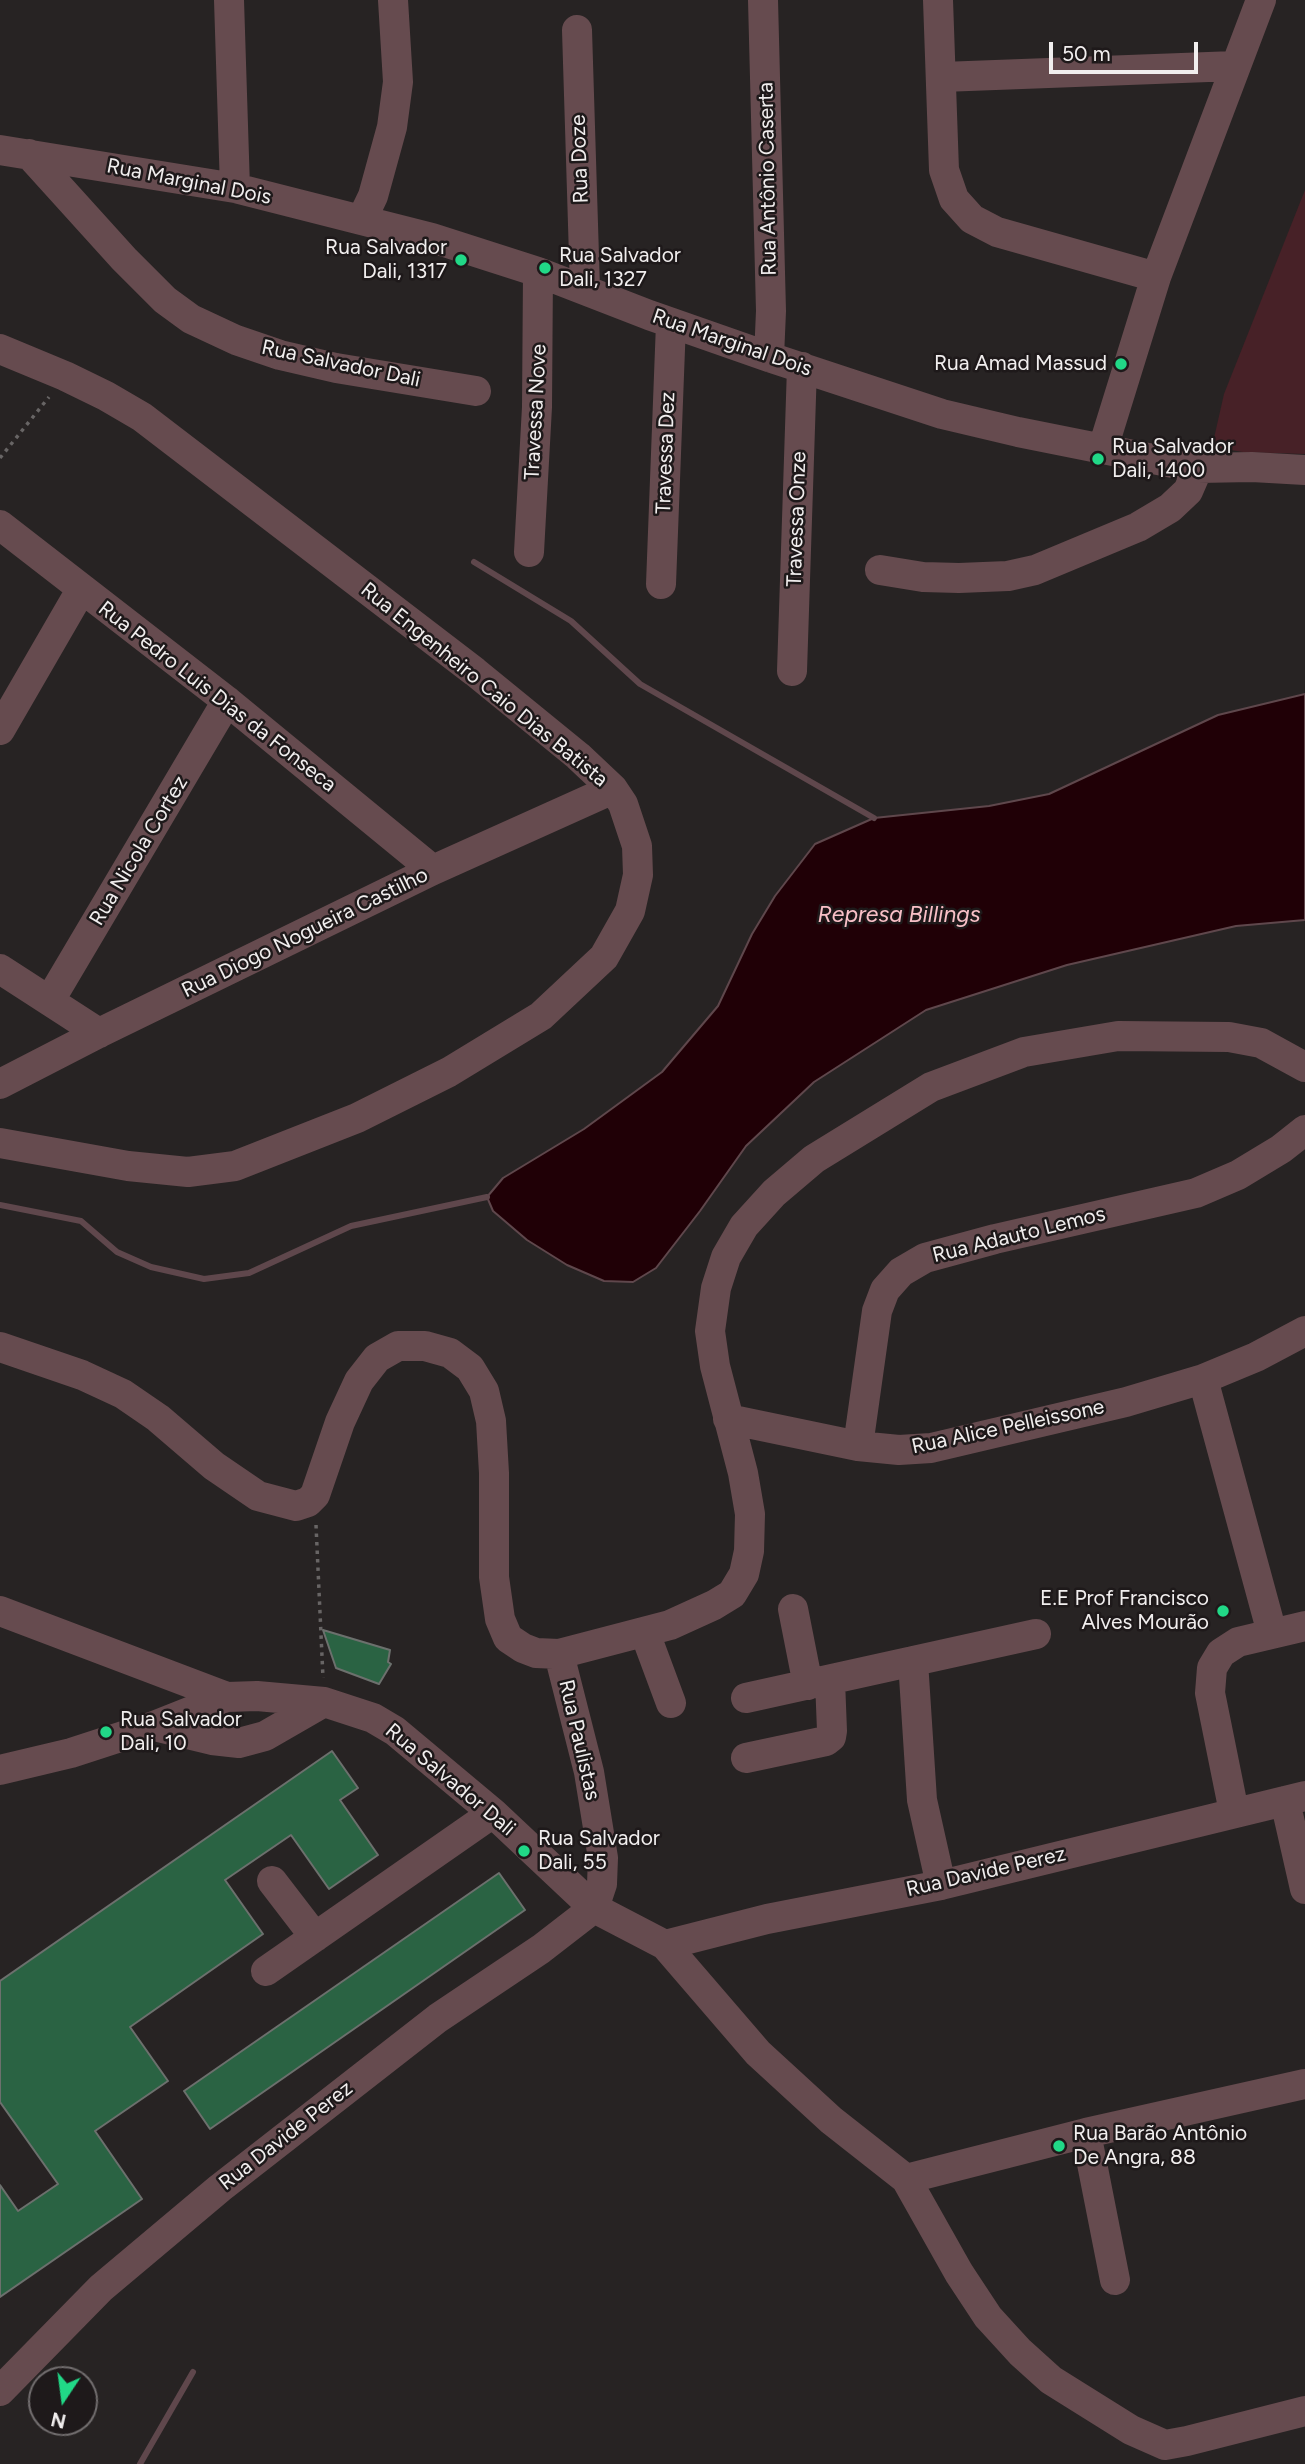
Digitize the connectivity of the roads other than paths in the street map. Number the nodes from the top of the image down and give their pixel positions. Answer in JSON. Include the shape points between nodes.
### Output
{"nodes":[{"id":1,"x":227,"y":0,"type":"edge"},
{"id":2,"x":393,"y":0,"type":"edge"},
{"id":3,"x":763,"y":0,"type":"edge"},
{"id":4,"x":938,"y":0,"type":"edge"},
{"id":5,"x":1261,"y":0,"type":"edge"},
{"id":6,"x":577,"y":30,"type":"dead end"},
{"id":7,"x":1235,"y":66,"type":"junction"},
{"id":8,"x":942,"y":77,"type":"junction"},
{"id":9,"x":14,"y":152,"type":"edge"},
{"id":10,"x":235,"y":188,"type":"junction"},
{"id":11,"x":362,"y":219,"type":"junction"},
{"id":12,"x":538,"y":272,"type":"junction"},
{"id":13,"x":1156,"y":277,"type":"junction"},
{"id":14,"x":585,"y":289,"type":"junction"},
{"id":15,"x":671,"y":323,"type":"junction"},
{"id":16,"x":0,"y":349,"type":"edge"},
{"id":17,"x":769,"y":357,"type":"junction"},
{"id":18,"x":802,"y":368,"type":"junction"},
{"id":19,"x":476,"y":391,"type":"dead end"},
{"id":20,"x":1103,"y":448,"type":"junction"},
{"id":21,"x":1198,"y":468,"type":"junction"},
{"id":22,"x":1305,"y":470,"type":"edge"},
{"id":23,"x":0,"y":525,"type":"edge"},
{"id":24,"x":529,"y":552,"type":"dead end"},
{"id":25,"x":880,"y":570,"type":"dead end"},
{"id":26,"x":661,"y":584,"type":"dead end"},
{"id":27,"x":81,"y":590,"type":"junction"},
{"id":28,"x":792,"y":671,"type":"dead end"},
{"id":29,"x":227,"y":701,"type":"junction"},
{"id":30,"x":0,"y":730,"type":"edge"},
{"id":31,"x":612,"y":789,"type":"junction"},
{"id":32,"x":433,"y":870,"type":"junction"},
{"id":33,"x":0,"y":969,"type":"edge"},
{"id":34,"x":50,"y":1000,"type":"junction"},
{"id":35,"x":99,"y":1033,"type":"junction"},
{"id":36,"x":1305,"y":1067,"type":"edge"},
{"id":37,"x":0,"y":1084,"type":"edge"},
{"id":38,"x":1305,"y":1130,"type":"edge"},
{"id":39,"x":0,"y":1143,"type":"edge"},
{"id":40,"x":1305,"y":1331,"type":"edge"},
{"id":41,"x":0,"y":1347,"type":"edge"},
{"id":42,"x":1203,"y":1379,"type":"junction"},
{"id":43,"x":728,"y":1419,"type":"junction"},
{"id":44,"x":858,"y":1446,"type":"junction"},
{"id":45,"x":793,"y":1609,"type":"dead end"},
{"id":46,"x":0,"y":1611,"type":"edge"},
{"id":47,"x":1305,"y":1626,"type":"edge"},
{"id":48,"x":645,"y":1633,"type":"junction"},
{"id":49,"x":1272,"y":1633,"type":"junction"},
{"id":50,"x":1036,"y":1634,"type":"dead end"},
{"id":51,"x":559,"y":1654,"type":"junction"},
{"id":52,"x":914,"y":1661,"type":"junction"},
{"id":53,"x":819,"y":1682,"type":"junction"},
{"id":54,"x":257,"y":1696,"type":"junction"},
{"id":55,"x":746,"y":1699,"type":"dead end"},
{"id":56,"x":218,"y":1700,"type":"junction"},
{"id":57,"x":324,"y":1702,"type":"junction"},
{"id":58,"x":671,"y":1703,"type":"dead end"},
{"id":59,"x":154,"y":1726,"type":"junction"},
{"id":60,"x":265,"y":1735,"type":"junction"},
{"id":61,"x":212,"y":1740,"type":"junction"},
{"id":62,"x":746,"y":1758,"type":"dead end"},
{"id":63,"x":0,"y":1770,"type":"edge"},
{"id":64,"x":1295,"y":1799,"type":"edge"},
{"id":65,"x":493,"y":1812,"type":"junction"},
{"id":66,"x":1234,"y":1812,"type":"junction"},
{"id":67,"x":272,"y":1881,"type":"dead end"},
{"id":68,"x":941,"y":1885,"type":"junction"},
{"id":69,"x":1305,"y":1889,"type":"edge"},
{"id":70,"x":594,"y":1908,"type":"junction"},
{"id":71,"x":315,"y":1937,"type":"junction"},
{"id":72,"x":666,"y":1945,"type":"junction"},
{"id":73,"x":267,"y":1972,"type":"dead end"},
{"id":74,"x":1305,"y":2084,"type":"edge"},
{"id":75,"x":1086,"y":2133,"type":"junction"},
{"id":76,"x":906,"y":2179,"type":"junction"},
{"id":77,"x":1115,"y":2280,"type":"dead end"},
{"id":78,"x":0,"y":2391,"type":"edge"},
{"id":79,"x":1305,"y":2411,"type":"edge"}],
"edges":[{"from":1,"to":10,"type":"street"},
{"from":2,"to":11,"type":"street","via":[[398,82],[392,127]]},
{"from":3,"to":17,"type":"street","name":"Rua Antônio Caserta"},
{"from":4,"to":8,"type":"street"},
{"from":5,"to":7,"type":"street"},
{"from":6,"to":14,"type":"street","name":"Rua Doze"},
{"from":7,"to":8,"type":"street"},
{"from":7,"to":13,"type":"street"},
{"from":8,"to":13,"type":"street","via":[[944,170],[954,199],[972,219],[1028,242]]},
{"from":9,"to":10,"type":"street","name":"Rua Marginal Dois"},
{"from":9,"to":19,"type":"street","name":"Rua Salvador Dali","via":[[165,300],[191,319],[280,355]]},
{"from":10,"to":11,"type":"street","name":"Rua Marginal Dois"},
{"from":11,"to":12,"type":"street","name":"Rua Marginal Dois"},
{"from":12,"to":14,"type":"street","name":"Rua Marginal Dois"},
{"from":12,"to":24,"type":"street","name":"Travessa Nove","via":[[539,373]]},
{"from":13,"to":20,"type":"street"},
{"from":14,"to":15,"type":"street","name":"Rua Marginal Dois"},
{"from":15,"to":17,"type":"street","name":"Rua Marginal Dois"},
{"from":15,"to":26,"type":"street","name":"Travessa Dez"},
{"from":16,"to":31,"type":"street","name":"Rua Engenheiro Caio Dias Batista","via":[[65,376],[142,417],[475,672]]},
{"from":17,"to":18,"type":"street","name":"Rua Marginal Dois"},
{"from":18,"to":20,"type":"street","name":"Rua Marginal Dois","via":[[942,414]]},
{"from":18,"to":28,"type":"street","name":"Travessa Onze"},
{"from":20,"to":21,"type":"street","name":"Rua Marginal Dois"},
{"from":21,"to":22,"type":"street","name":"Rua Marginal Dois"},
{"from":21,"to":25,"type":"street","via":[[1188,491],[1170,508],[1138,527],[1035,570],[959,578]]},
{"from":23,"to":27,"type":"street","name":"Rua Pedro Luis Dias da Fonseca"},
{"from":27,"to":29,"type":"street","name":"Rua Pedro Luis Dias da Fonseca"},
{"from":27,"to":30,"type":"street"},
{"from":29,"to":32,"type":"street","name":"Rua Pedro Luis Dias da Fonseca"},
{"from":29,"to":34,"type":"street","name":"Rua Nicola Cortez"},
{"from":31,"to":32,"type":"street","name":"Rua Diogo Nogueira Castilho"},
{"from":31,"to":39,"type":"street","name":"Rua Engenheiro Caio Dias Batista","via":[[623,804],[637,846],[638,875],[630,911],[604,957],[541,1016],[449,1072],[357,1118],[234,1166],[188,1172]]},
{"from":32,"to":35,"type":"street","name":"Rua Diogo Nogueira Castilho"},
{"from":33,"to":34,"type":"street"},
{"from":34,"to":35,"type":"street"},
{"from":35,"to":37,"type":"street","name":"Rua Diogo Nogueira Castilho"},
{"from":36,"to":43,"type":"street","via":[[1261,1043],[1229,1037],[1118,1036],[1024,1052],[931,1087],[878,1119],[814,1159],[774,1193],[744,1226],[726,1256],[710,1331]]},
{"from":38,"to":44,"type":"street","name":"Rua Adauto Lemos","via":[[1238,1175],[1196,1193],[995,1239],[925,1258],[901,1272],[885,1290],[877,1311]]},
{"from":40,"to":42,"type":"street"},
{"from":41,"to":51,"type":"street","via":[[123,1394],[258,1496],[296,1506],[315,1495],[340,1422],[359,1381],[377,1358],[398,1346],[425,1346],[450,1353],[470,1368],[484,1391],[491,1421],[494,1577],[500,1619],[508,1638],[523,1648],[536,1654]]},
{"from":42,"to":44,"type":"street","name":"Rua Alice Pelleissone","via":[[931,1448]]},
{"from":42,"to":49,"type":"street"},
{"from":43,"to":44,"type":"street","name":"Rua Alice Pelleissone"},
{"from":43,"to":48,"type":"street","via":[[750,1514],[750,1551],[744,1574],[732,1594],[714,1605]]},
{"from":45,"to":53,"type":"street"},
{"from":46,"to":56,"type":"street"},
{"from":47,"to":49,"type":"street"},
{"from":48,"to":51,"type":"street"},
{"from":48,"to":58,"type":"street"},
{"from":49,"to":66,"type":"street","via":[[1238,1642],[1220,1653],[1212,1668],[1210,1693]]},
{"from":50,"to":52,"type":"street"},
{"from":51,"to":70,"type":"street","name":"Rua Paulistas","via":[[589,1772],[603,1858],[602,1884]]},
{"from":52,"to":53,"type":"street"},
{"from":52,"to":68,"type":"street","via":[[922,1800]]},
{"from":53,"to":55,"type":"street"},
{"from":53,"to":62,"type":"street","via":[[831,1737]]},
{"from":54,"to":56,"type":"street","name":"Rua Salvador Dali"},
{"from":54,"to":57,"type":"street","name":"Rua Salvador Dali"},
{"from":54,"to":60,"type":"street","via":[[269,1712]]},
{"from":56,"to":59,"type":"street","name":"Rua Salvador Dali"},
{"from":56,"to":61,"type":"street","via":[[207,1726]]},
{"from":57,"to":60,"type":"street"},
{"from":57,"to":65,"type":"street","name":"Rua Salvador Dali","via":[[373,1718],[395,1731]]},
{"from":59,"to":61,"type":"street"},
{"from":59,"to":63,"type":"street","name":"Rua Salvador Dali"},
{"from":60,"to":61,"type":"street","via":[[239,1743]]},
{"from":64,"to":66,"type":"street","name":"Rua Davide Perez"},
{"from":64,"to":69,"type":"street"},
{"from":65,"to":70,"type":"street","name":"Rua Salvador Dali"},
{"from":65,"to":71,"type":"street"},
{"from":66,"to":68,"type":"street","name":"Rua Davide Perez"},
{"from":67,"to":71,"type":"street"},
{"from":68,"to":72,"type":"street","name":"Rua Davide Perez","via":[[767,1919]]},
{"from":70,"to":72,"type":"street","name":"Rua Salvador Dali"},
{"from":70,"to":78,"type":"street","name":"Rua Davide Perez","via":[[438,2018],[220,2188],[101,2288]]},
{"from":71,"to":73,"type":"street"},
{"from":72,"to":76,"type":"street","via":[[758,2053],[831,2120]]},
{"from":74,"to":75,"type":"street"},
{"from":75,"to":76,"type":"street"},
{"from":75,"to":77,"type":"street"},
{"from":76,"to":79,"type":"street","via":[[988,2317],[1051,2380],[1131,2430],[1157,2443],[1174,2444]]}]}
